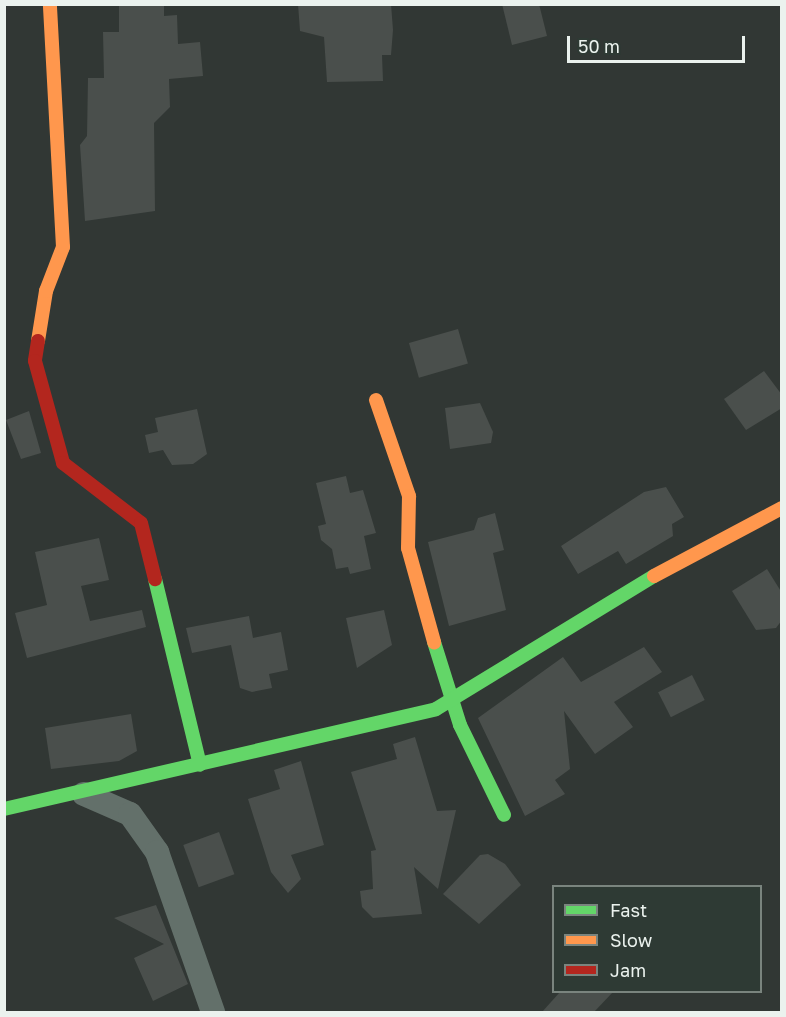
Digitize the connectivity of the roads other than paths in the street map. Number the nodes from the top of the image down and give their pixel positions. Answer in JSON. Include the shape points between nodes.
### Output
{"nodes":[{"id":1,"x":50,"y":4,"type":"edge"},
{"id":2,"x":376,"y":400,"type":"dead end"},
{"id":3,"x":782,"y":508,"type":"edge"},
{"id":4,"x":452,"y":700,"type":"junction"},
{"id":5,"x":200,"y":765,"type":"junction"},
{"id":6,"x":84,"y":794,"type":"junction"},
{"id":7,"x":4,"y":809,"type":"edge"},
{"id":8,"x":504,"y":815,"type":"dead end"},
{"id":9,"x":213,"y":1012,"type":"edge"}],
"edges":[{"from":1,"to":5,"type":"street","via":[[63,247],[46,291],[35,361],[63,463],[141,523]]},
{"from":2,"to":4,"type":"street","via":[[409,496],[411,562]]},
{"from":3,"to":4,"type":"street","via":[[632,588]]},
{"from":4,"to":5,"type":"street","via":[[337,736]]},
{"from":4,"to":8,"type":"street"},
{"from":5,"to":6,"type":"street"},
{"from":6,"to":7,"type":"street"},
{"from":6,"to":9,"type":"street","via":[[130,814],[157,852]]}]}
